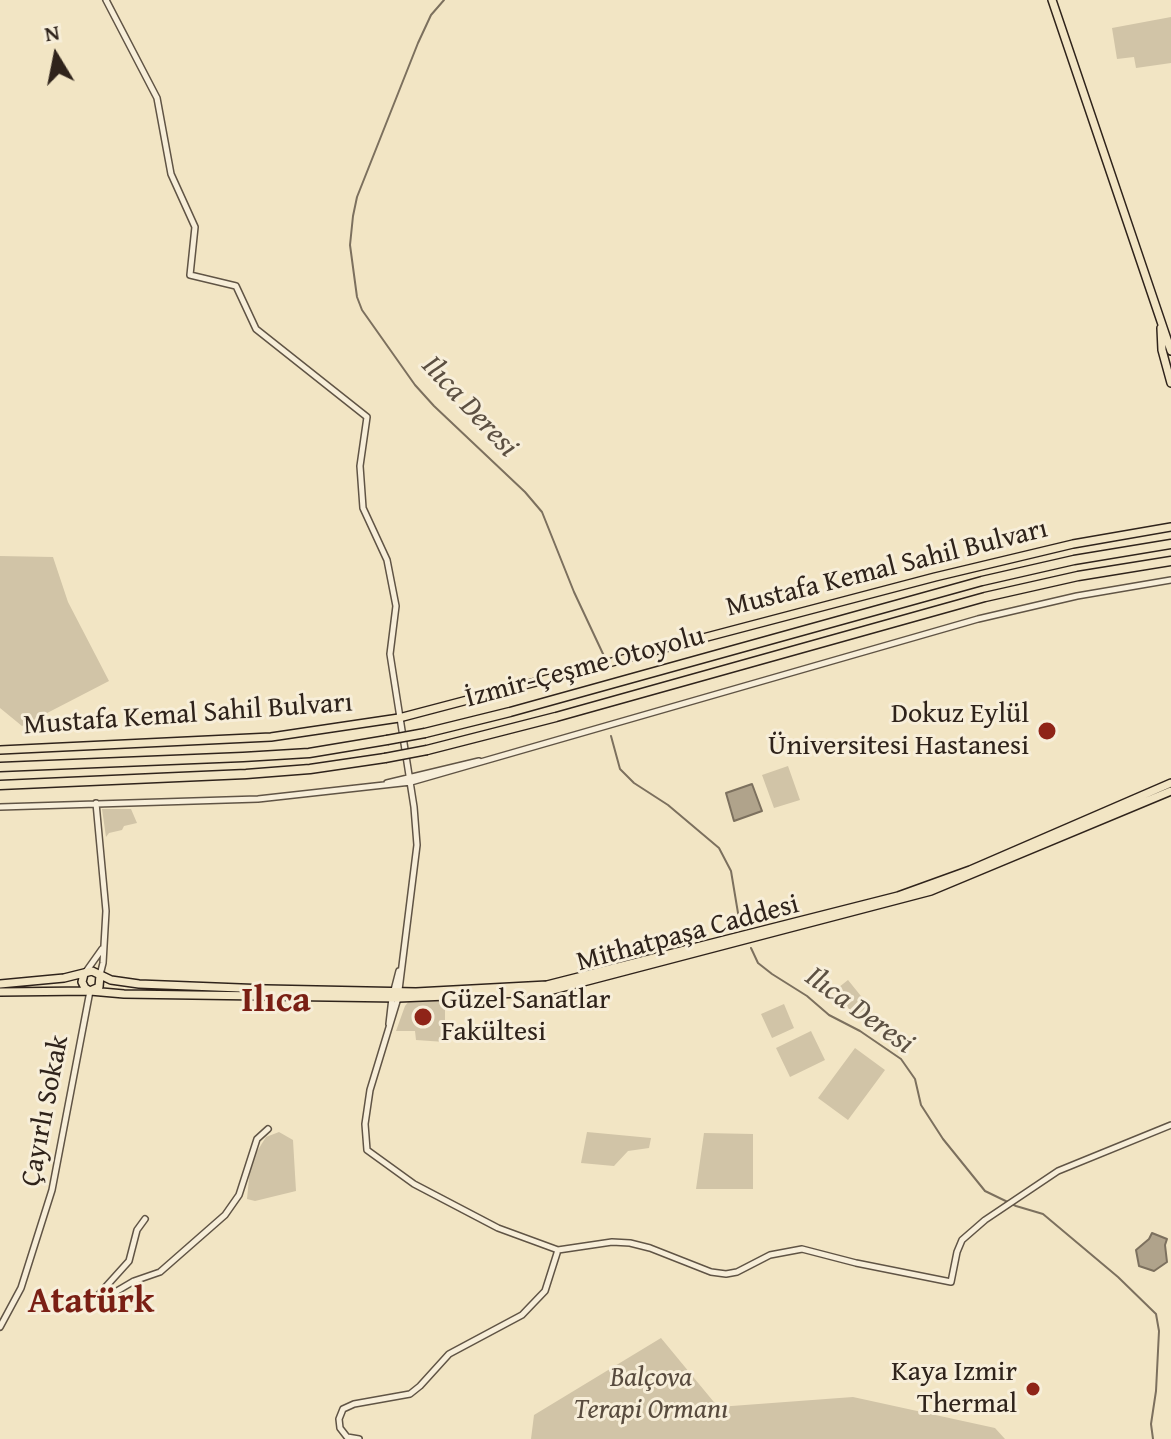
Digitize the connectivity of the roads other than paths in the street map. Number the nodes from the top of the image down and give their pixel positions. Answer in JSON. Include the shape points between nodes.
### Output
{"nodes":[{"id":1,"x":106,"y":0,"type":"edge"},
{"id":2,"x":1052,"y":0,"type":"edge"},
{"id":3,"x":1160,"y":318,"type":"junction"},
{"id":4,"x":1171,"y":335,"type":"edge"},
{"id":5,"x":1171,"y":351,"type":"edge"},
{"id":6,"x":1171,"y":383,"type":"edge"},
{"id":7,"x":1171,"y":527,"type":"edge"},
{"id":8,"x":1171,"y":544,"type":"edge"},
{"id":9,"x":1171,"y":561,"type":"edge"},
{"id":10,"x":1171,"y":580,"type":"edge"},
{"id":11,"x":399,"y":718,"type":"junction"},
{"id":12,"x":0,"y":750,"type":"edge"},
{"id":13,"x":0,"y":767,"type":"edge"},
{"id":14,"x":410,"y":779,"type":"junction"},
{"id":15,"x":1171,"y":783,"type":"edge"},
{"id":16,"x":0,"y":785,"type":"edge"},
{"id":17,"x":1171,"y":791,"type":"edge"},
{"id":18,"x":96,"y":803,"type":"junction"},
{"id":19,"x":0,"y":807,"type":"edge"},
{"id":20,"x":103,"y":948,"type":"junction"},
{"id":21,"x":84,"y":974,"type":"junction"},
{"id":22,"x":100,"y":975,"type":"junction"},
{"id":23,"x":0,"y":984,"type":"edge"},
{"id":24,"x":90,"y":991,"type":"junction"},
{"id":25,"x":0,"y":992,"type":"edge"},
{"id":26,"x":396,"y":995,"type":"junction"},
{"id":27,"x":408,"y":998,"type":"junction"},
{"id":28,"x":396,"y":1011,"type":"junction"},
{"id":29,"x":389,"y":1029,"type":"junction"},
{"id":30,"x":1171,"y":1125,"type":"edge"},
{"id":31,"x":268,"y":1129,"type":"dead end"},
{"id":32,"x":145,"y":1219,"type":"dead end"},
{"id":33,"x":558,"y":1250,"type":"junction"},
{"id":34,"x":0,"y":1327,"type":"edge"},
{"id":35,"x":359,"y":1439,"type":"edge"}],
"edges":[{"from":1,"to":11,"type":"street","via":[[157,98],[171,174],[195,227],[190,275],[236,286],[256,329],[367,417],[360,466],[363,508],[387,560],[396,606],[390,654]]},
{"from":2,"to":3,"type":"main road"},
{"from":3,"to":4,"type":"main road"},
{"from":3,"to":5,"type":"main road"},
{"from":3,"to":6,"type":"main road"},
{"from":7,"to":11,"type":"main road","name":"Mustafa Kemal Sahil Bulvarı","via":[[935,577]]},
{"from":8,"to":13,"type":"highway","name":"İzmir-Çeşme Otoyolu","bridge":true,"via":[[982,581],[425,733],[309,753]]},
{"from":9,"to":16,"type":"highway","name":"İzmir-Çeşme Otoyolu","bridge":true,"via":[[985,597],[427,750],[262,773]]},
{"from":10,"to":14,"type":"street","via":[[978,619]]},
{"from":11,"to":12,"type":"main road","name":"Mustafa Kemal Sahil Bulvarı","via":[[271,737]]},
{"from":11,"to":14,"type":"street"},
{"from":14,"to":18,"type":"street","via":[[258,799]]},
{"from":14,"to":26,"type":"street","via":[[417,845]]},
{"from":15,"to":26,"type":"main road","name":"Mithatpaşa Caddesi","via":[[951,878],[857,908],[547,985]]},
{"from":17,"to":27,"type":"main road","name":"Mithatpaşa Caddesi","via":[[894,903],[545,992]]},
{"from":18,"to":19,"type":"street"},
{"from":18,"to":20,"type":"street","via":[[106,911]]},
{"from":20,"to":21,"type":"street"},
{"from":20,"to":22,"type":"street"},
{"from":21,"to":22,"type":"main road"},
{"from":21,"to":23,"type":"main road"},
{"from":21,"to":24,"type":"main road","via":[[83,985]]},
{"from":22,"to":24,"type":"main road","via":[[99,987]]},
{"from":22,"to":26,"type":"main road","name":"Mithatpaşa Caddesi","via":[[139,984]]},
{"from":24,"to":25,"type":"main road","name":"Mithatpaşa Caddesi"},
{"from":24,"to":26,"type":"main road","name":"Mithatpaşa Caddesi"},
{"from":24,"to":34,"type":"street","name":"Çayırlı Sokak","via":[[52,1190],[21,1288]]},
{"from":26,"to":27,"type":"main road","name":"Mithatpaşa Caddesi"},
{"from":26,"to":28,"type":"street"},
{"from":26,"to":29,"type":"street"},
{"from":27,"to":28,"type":"street"},
{"from":28,"to":29,"type":"street"},
{"from":29,"to":33,"type":"street","via":[[370,1090],[367,1150],[475,1217]]},
{"from":30,"to":33,"type":"street","via":[[1058,1171],[1003,1208],[962,1240],[951,1282],[802,1249],[770,1255],[726,1274],[630,1243]]},
{"from":31,"to":32,"type":"street","via":[[257,1139],[239,1195],[225,1215],[160,1272],[117,1291],[108,1306],[92,1303],[129,1261]]},
{"from":33,"to":35,"type":"street","via":[[545,1291],[522,1315],[449,1354],[410,1394],[343,1409],[340,1428],[347,1437]]}]}
